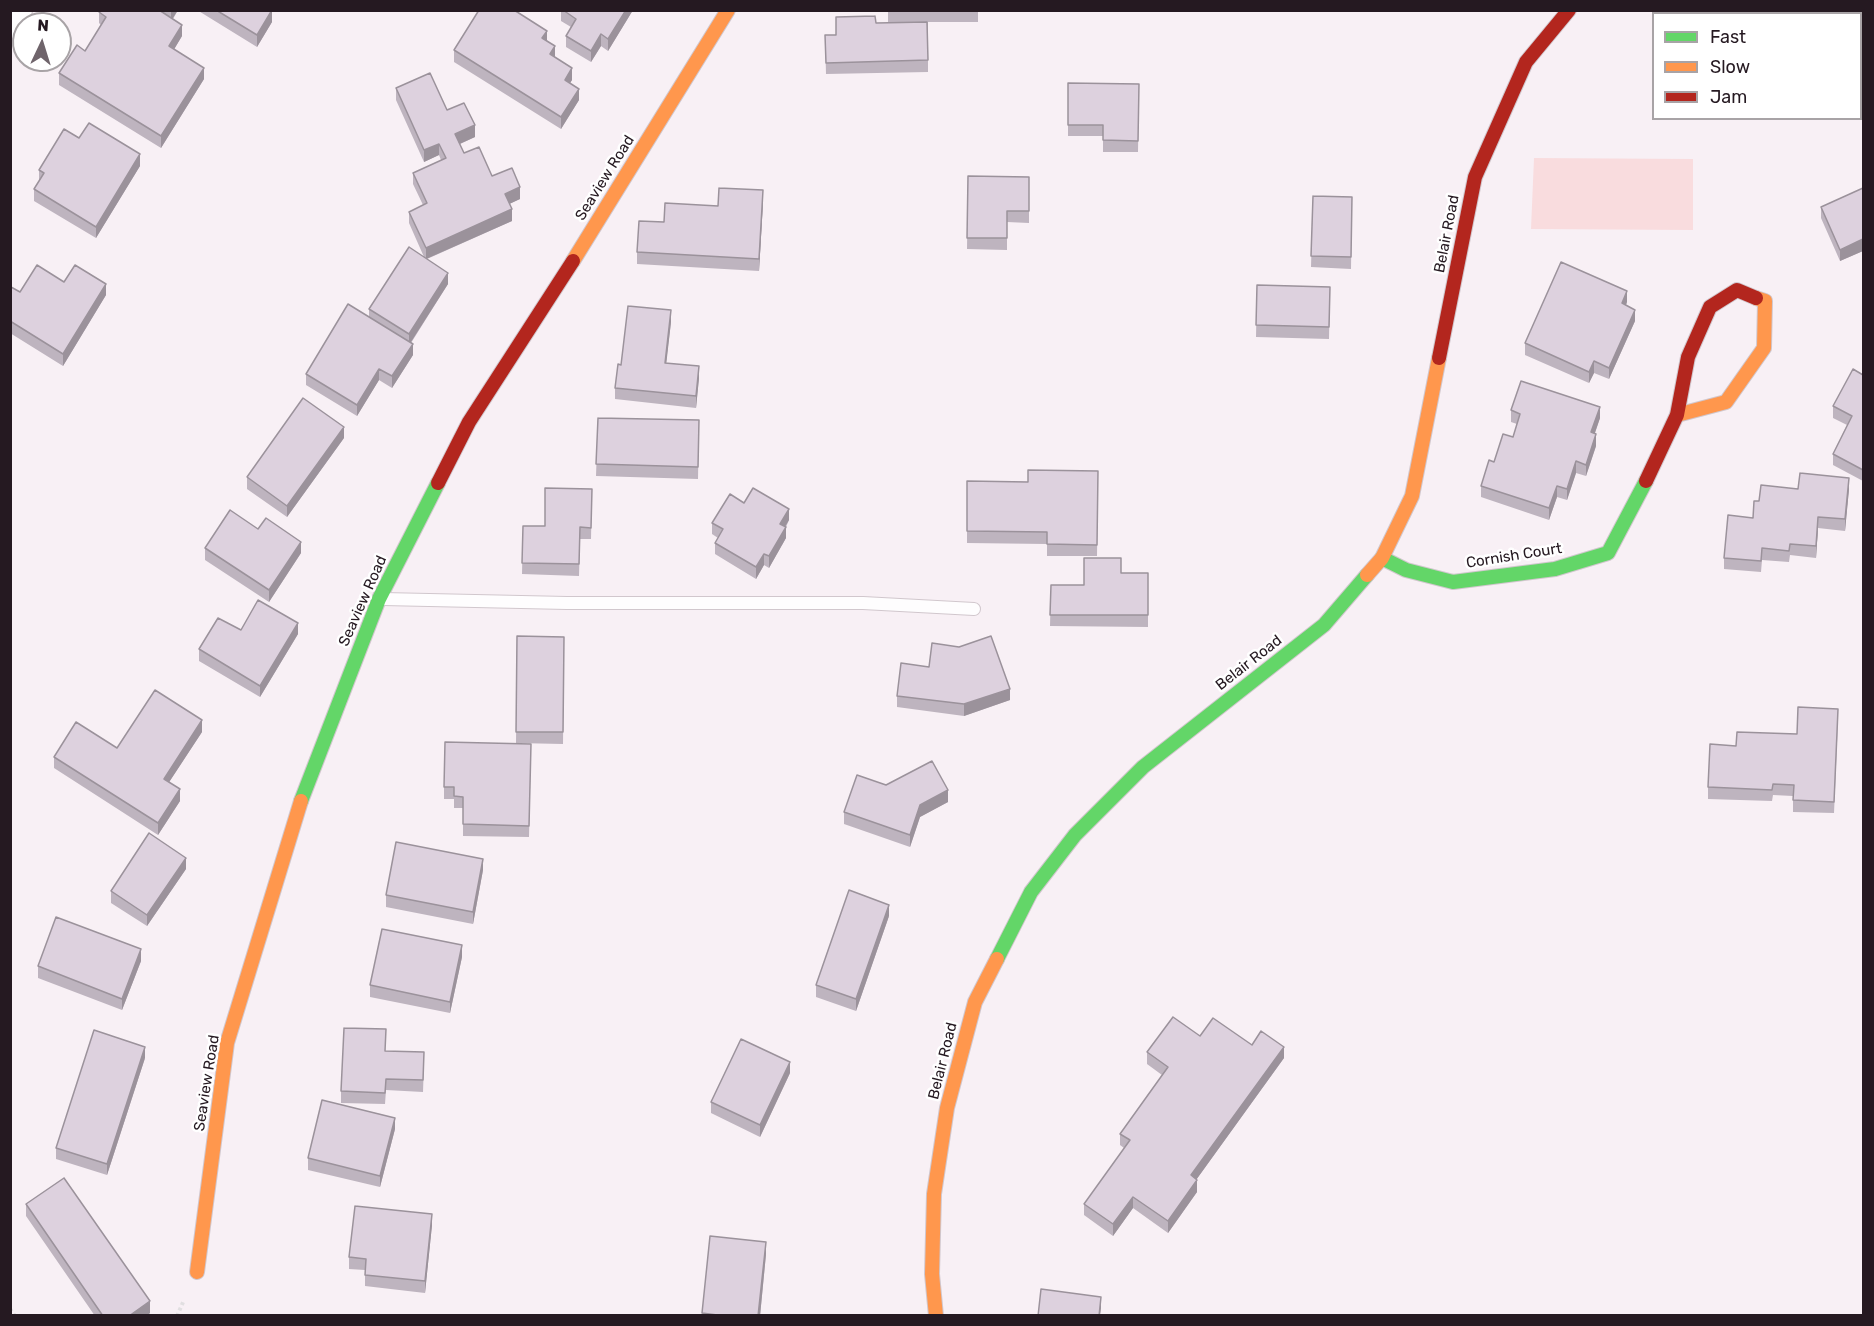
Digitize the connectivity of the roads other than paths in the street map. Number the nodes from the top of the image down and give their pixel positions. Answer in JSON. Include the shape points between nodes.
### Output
{"nodes":[{"id":1,"x":20,"y":10,"type":"edge"},
{"id":2,"x":728,"y":10,"type":"edge"},
{"id":3,"x":1569,"y":10,"type":"edge"},
{"id":4,"x":10,"y":26,"type":"edge"},
{"id":5,"x":1677,"y":415,"type":"junction"},
{"id":6,"x":1382,"y":558,"type":"junction"},
{"id":7,"x":379,"y":599,"type":"junction"},
{"id":8,"x":974,"y":609,"type":"dead end"},
{"id":9,"x":197,"y":1272,"type":"dead end"},
{"id":10,"x":936,"y":1316,"type":"edge"}],
"edges":[{"from":1,"to":4,"type":"street"},
{"from":2,"to":7,"type":"street","name":"Seaview Road","via":[[469,422]]},
{"from":3,"to":6,"type":"street","name":"Belair Road","via":[[1526,62],[1475,177],[1412,496]]},
{"from":5,"to":5,"type":"street","name":"Cornish Court","via":[[1726,402],[1764,348],[1765,301],[1737,290],[1710,307],[1688,357]]},
{"from":5,"to":6,"type":"street","name":"Cornish Court","via":[[1608,553],[1555,569],[1453,582],[1407,570]]},
{"from":6,"to":10,"type":"street","name":"Belair Road","via":[[1324,625],[1143,767],[1075,835],[1031,892],[975,1002],[947,1108],[934,1194],[932,1274]]},
{"from":7,"to":8,"type":"lane","via":[[863,603]]},
{"from":7,"to":9,"type":"street","name":"Seaview Road","via":[[303,795],[227,1043]]}]}
